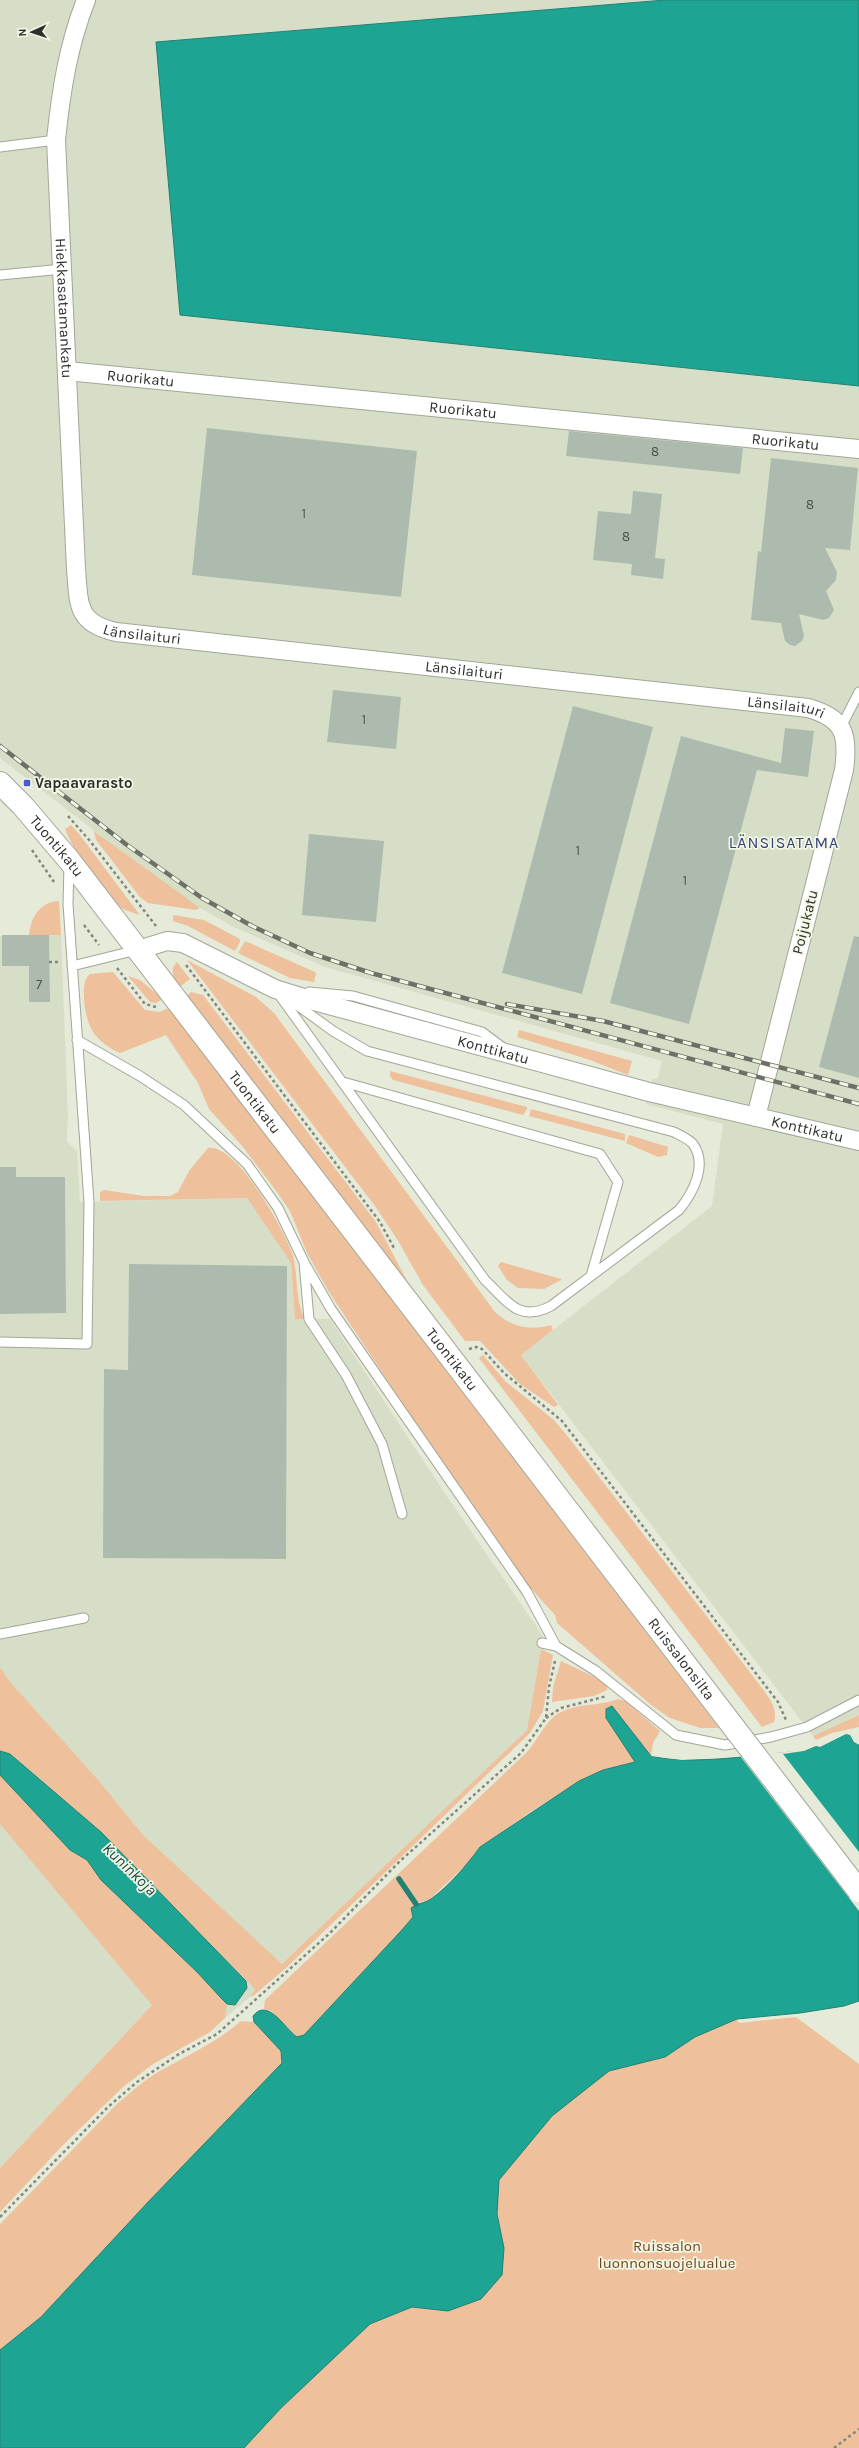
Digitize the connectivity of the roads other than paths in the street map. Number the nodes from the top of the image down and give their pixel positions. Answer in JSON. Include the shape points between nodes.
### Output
{"nodes":[{"id":1,"x":86,"y":0,"type":"edge"},
{"id":2,"x":56,"y":140,"type":"junction"},
{"id":3,"x":0,"y":147,"type":"edge"},
{"id":4,"x":63,"y":269,"type":"junction"},
{"id":5,"x":0,"y":275,"type":"edge"},
{"id":6,"x":67,"y":371,"type":"junction"},
{"id":7,"x":859,"y":448,"type":"edge"},
{"id":8,"x":86,"y":618,"type":"joint"},
{"id":9,"x":859,"y":692,"type":"edge"},
{"id":10,"x":841,"y":727,"type":"junction"},
{"id":11,"x":0,"y":783,"type":"edge"},
{"id":12,"x":69,"y":860,"type":"junction"},
{"id":13,"x":138,"y":950,"type":"junction"},
{"id":14,"x":72,"y":966,"type":"junction"},
{"id":15,"x":276,"y":989,"type":"junction"},
{"id":16,"x":77,"y":1040,"type":"junction"},
{"id":17,"x":343,"y":1082,"type":"junction"},
{"id":18,"x":756,"y":1117,"type":"junction"},
{"id":19,"x":859,"y":1141,"type":"edge"},
{"id":20,"x":304,"y":1262,"type":"junction"},
{"id":21,"x":591,"y":1276,"type":"junction"},
{"id":22,"x":0,"y":1342,"type":"edge"},
{"id":23,"x":504,"y":1427,"type":"joint"},
{"id":24,"x":402,"y":1514,"type":"dead end"},
{"id":25,"x":84,"y":1618,"type":"dead end"},
{"id":26,"x":0,"y":1634,"type":"edge"},
{"id":27,"x":542,"y":1643,"type":"dead end"},
{"id":28,"x":556,"y":1646,"type":"junction"},
{"id":29,"x":859,"y":1700,"type":"edge"},
{"id":30,"x":859,"y":1891,"type":"edge"}],
"edges":[{"from":1,"to":2,"type":"street","name":"Hiekkasatamankatu","via":[[76,25],[63,79]]},
{"from":2,"to":3,"type":"lane"},
{"from":2,"to":4,"type":"street","name":"Hiekkasatamankatu"},
{"from":4,"to":5,"type":"lane"},
{"from":4,"to":6,"type":"street","name":"Hiekkasatamankatu"},
{"from":6,"to":7,"type":"street","name":"Ruorikatu"},
{"from":6,"to":8,"type":"street","name":"Hiekkasatamankatu","via":[[76,569],[79,604]]},
{"from":8,"to":10,"type":"street","name":"Länsilaituri","via":[[102,629],[116,632],[808,708],[826,713]]},
{"from":9,"to":10,"type":"lane"},
{"from":10,"to":18,"type":"street","name":"Poijukatu","via":[[847,744],[844,770]]},
{"from":11,"to":12,"type":"street","name":"Tuontikatu"},
{"from":12,"to":13,"type":"street","name":"Tuontikatu"},
{"from":12,"to":14,"type":"lane","via":[[68,904]]},
{"from":13,"to":14,"type":"lane"},
{"from":13,"to":15,"type":"street","name":"Konttikatu","via":[[168,941],[183,943]]},
{"from":13,"to":23,"type":"street","name":"Tuontikatu"},
{"from":14,"to":16,"type":"lane"},
{"from":15,"to":17,"type":"lane"},
{"from":15,"to":18,"type":"street","name":"Konttikatu","via":[[649,1092]]},
{"from":15,"to":21,"type":"lane","via":[[334,1031],[367,1051],[652,1125],[674,1132],[692,1143],[699,1158],[698,1175],[692,1194],[680,1210]]},
{"from":16,"to":20,"type":"lane","via":[[184,1105],[247,1164],[278,1208]]},
{"from":16,"to":22,"type":"lane","via":[[88,1202],[87,1344]]},
{"from":17,"to":21,"type":"lane","via":[[485,1280],[517,1310],[538,1313]]},
{"from":17,"to":21,"type":"lane","via":[[600,1154],[618,1182]]},
{"from":18,"to":19,"type":"street","name":"Konttikatu"},
{"from":20,"to":24,"type":"lane","via":[[309,1319],[346,1375],[382,1444]]},
{"from":20,"to":28,"type":"lane","via":[[331,1309],[528,1592]]},
{"from":23,"to":30,"type":"street","name":"Ruissalonsilta","bridge":true},
{"from":25,"to":26,"type":"lane"},
{"from":27,"to":28,"type":"lane"},
{"from":28,"to":29,"type":"lane","via":[[624,1692],[676,1735],[725,1745],[807,1727]]}]}
